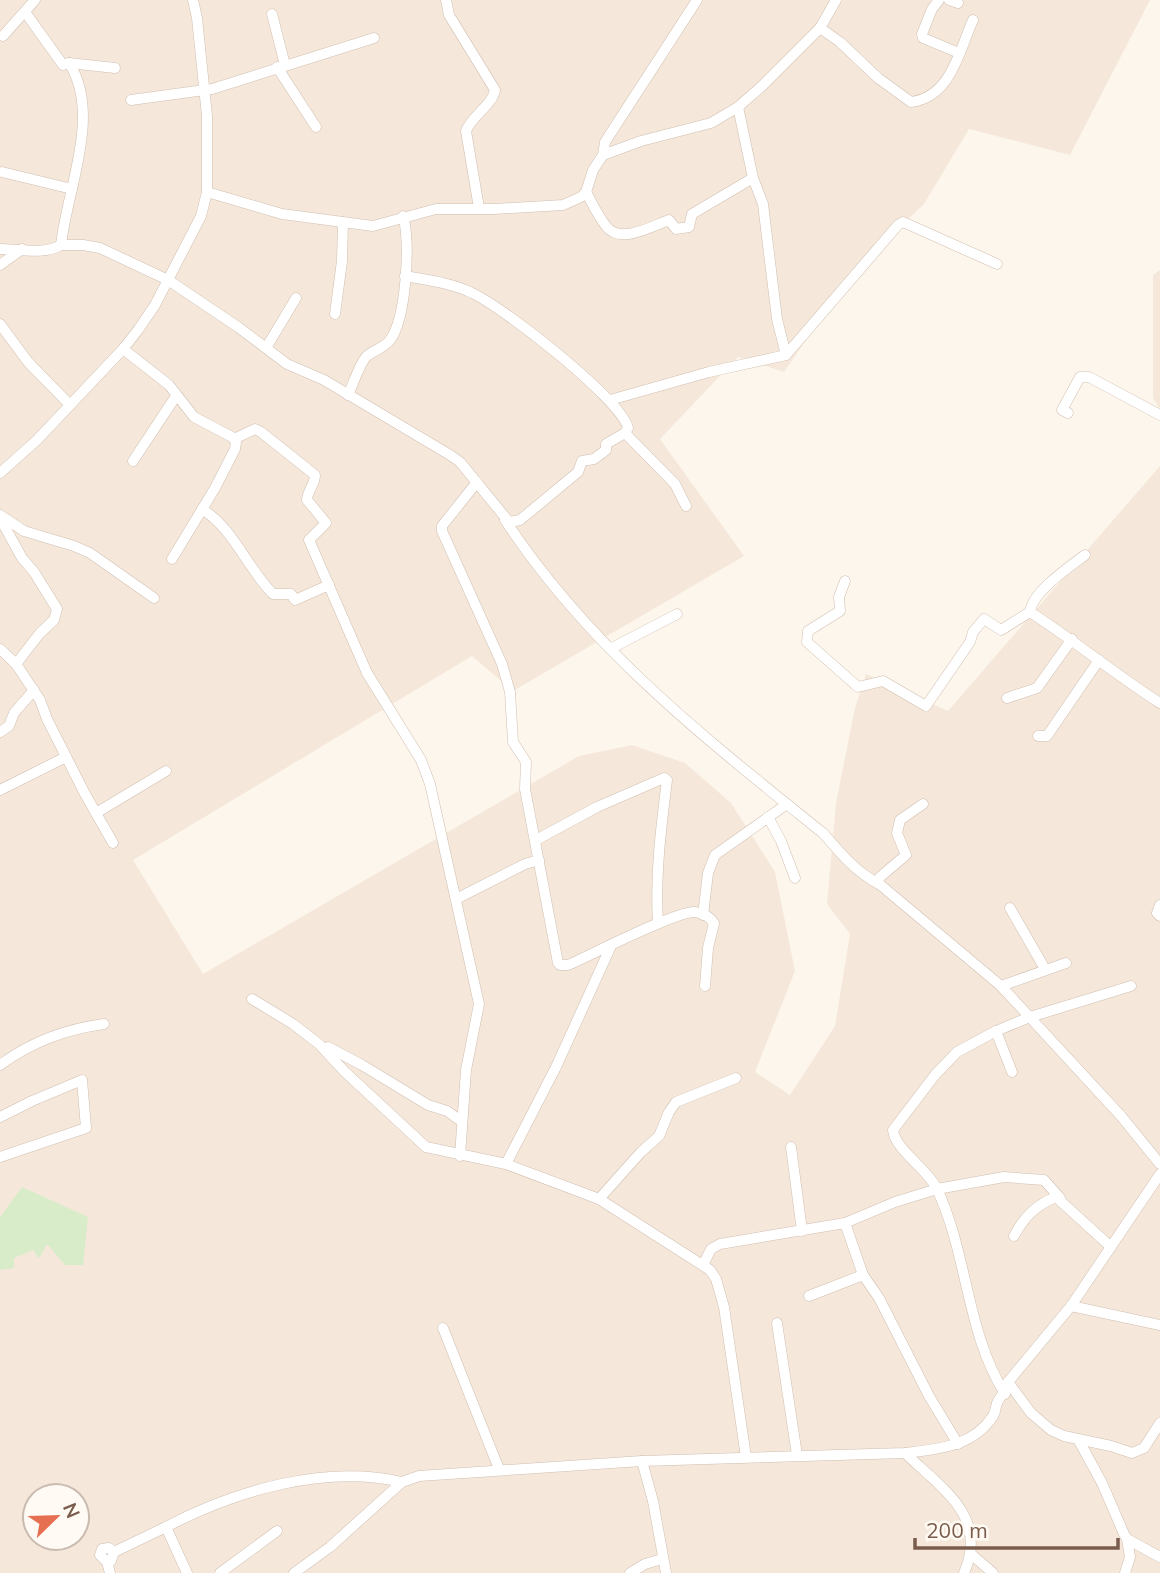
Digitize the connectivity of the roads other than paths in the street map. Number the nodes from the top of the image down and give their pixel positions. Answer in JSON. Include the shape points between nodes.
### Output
{"nodes":[{"id":1,"x":35,"y":0,"type":"edge"},
{"id":2,"x":193,"y":0,"type":"edge"},
{"id":3,"x":446,"y":0,"type":"edge"},
{"id":4,"x":697,"y":0,"type":"edge"},
{"id":5,"x":836,"y":0,"type":"edge"},
{"id":6,"x":939,"y":0,"type":"edge"},
{"id":7,"x":25,"y":12,"type":"junction"},
{"id":8,"x":272,"y":14,"type":"dead end"},
{"id":9,"x":973,"y":20,"type":"dead end"},
{"id":10,"x":820,"y":28,"type":"junction"},
{"id":11,"x":3,"y":36,"type":"dead end"},
{"id":12,"x":374,"y":38,"type":"dead end"},
{"id":13,"x":959,"y":53,"type":"junction"},
{"id":14,"x":69,"y":63,"type":"junction"},
{"id":15,"x":281,"y":66,"type":"junction"},
{"id":16,"x":115,"y":68,"type":"dead end"},
{"id":17,"x":204,"y":89,"type":"junction"},
{"id":18,"x":131,"y":100,"type":"dead end"},
{"id":19,"x":738,"y":107,"type":"junction"},
{"id":20,"x":316,"y":127,"type":"dead end"},
{"id":21,"x":603,"y":155,"type":"junction"},
{"id":22,"x":2,"y":172,"type":"edge"},
{"id":23,"x":753,"y":178,"type":"junction"},
{"id":24,"x":72,"y":189,"type":"junction"},
{"id":25,"x":207,"y":192,"type":"junction"},
{"id":26,"x":586,"y":192,"type":"junction"},
{"id":27,"x":478,"y":208,"type":"junction"},
{"id":28,"x":403,"y":216,"type":"junction"},
{"id":29,"x":343,"y":222,"type":"junction"},
{"id":30,"x":61,"y":245,"type":"junction"},
{"id":31,"x":0,"y":249,"type":"edge"},
{"id":32,"x":22,"y":249,"type":"junction"},
{"id":33,"x":997,"y":264,"type":"dead end"},
{"id":34,"x":0,"y":265,"type":"edge"},
{"id":35,"x":405,"y":276,"type":"junction"},
{"id":36,"x":168,"y":280,"type":"junction"},
{"id":37,"x":296,"y":298,"type":"dead end"},
{"id":38,"x":334,"y":314,"type":"dead end"},
{"id":39,"x":0,"y":324,"type":"edge"},
{"id":40,"x":266,"y":348,"type":"junction"},
{"id":41,"x":123,"y":349,"type":"junction"},
{"id":42,"x":786,"y":355,"type":"junction"},
{"id":43,"x":348,"y":395,"type":"junction"},
{"id":44,"x":176,"y":396,"type":"junction"},
{"id":45,"x":610,"y":400,"type":"junction"},
{"id":46,"x":70,"y":405,"type":"junction"},
{"id":47,"x":1068,"y":414,"type":"dead end"},
{"id":48,"x":1160,"y":415,"type":"edge"},
{"id":49,"x":625,"y":433,"type":"junction"},
{"id":50,"x":234,"y":439,"type":"junction"},
{"id":51,"x":132,"y":461,"type":"dead end"},
{"id":52,"x":0,"y":473,"type":"edge"},
{"id":53,"x":477,"y":482,"type":"junction"},
{"id":54,"x":491,"y":500,"type":"junction"},
{"id":55,"x":686,"y":506,"type":"dead end"},
{"id":56,"x":202,"y":509,"type":"junction"},
{"id":57,"x":0,"y":517,"type":"edge"},
{"id":58,"x":1085,"y":555,"type":"dead end"},
{"id":59,"x":172,"y":559,"type":"dead end"},
{"id":60,"x":845,"y":581,"type":"dead end"},
{"id":61,"x":329,"y":585,"type":"junction"},
{"id":62,"x":154,"y":598,"type":"dead end"},
{"id":63,"x":1030,"y":612,"type":"junction"},
{"id":64,"x":677,"y":614,"type":"dead end"},
{"id":65,"x":1072,"y":639,"type":"junction"},
{"id":66,"x":0,"y":649,"type":"edge"},
{"id":67,"x":610,"y":649,"type":"junction"},
{"id":68,"x":1099,"y":660,"type":"junction"},
{"id":69,"x":16,"y":664,"type":"junction"},
{"id":70,"x":34,"y":690,"type":"junction"},
{"id":71,"x":1007,"y":698,"type":"dead end"},
{"id":72,"x":1160,"y":704,"type":"edge"},
{"id":73,"x":0,"y":732,"type":"edge"},
{"id":74,"x":1038,"y":736,"type":"dead end"},
{"id":75,"x":66,"y":757,"type":"junction"},
{"id":76,"x":166,"y":771,"type":"dead end"},
{"id":77,"x":0,"y":790,"type":"edge"},
{"id":78,"x":787,"y":804,"type":"junction"},
{"id":79,"x":923,"y":804,"type":"dead end"},
{"id":80,"x":96,"y":813,"type":"junction"},
{"id":81,"x":768,"y":817,"type":"junction"},
{"id":82,"x":536,"y":840,"type":"junction"},
{"id":83,"x":113,"y":843,"type":"dead end"},
{"id":84,"x":658,"y":854,"type":"junction"},
{"id":85,"x":646,"y":858,"type":"dead end"},
{"id":86,"x":539,"y":860,"type":"junction"},
{"id":87,"x":795,"y":877,"type":"dead end"},
{"id":88,"x":879,"y":884,"type":"junction"},
{"id":89,"x":456,"y":899,"type":"junction"},
{"id":90,"x":1160,"y":905,"type":"edge"},
{"id":91,"x":1010,"y":908,"type":"dead end"},
{"id":92,"x":703,"y":915,"type":"junction"},
{"id":93,"x":1160,"y":916,"type":"edge"},
{"id":94,"x":658,"y":923,"type":"junction"},
{"id":95,"x":611,"y":946,"type":"junction"},
{"id":96,"x":1066,"y":964,"type":"dead end"},
{"id":97,"x":1045,"y":969,"type":"junction"},
{"id":98,"x":705,"y":986,"type":"dead end"},
{"id":99,"x":1001,"y":986,"type":"junction"},
{"id":100,"x":1131,"y":986,"type":"dead end"},
{"id":101,"x":252,"y":999,"type":"dead end"},
{"id":102,"x":1030,"y":1017,"type":"junction"},
{"id":103,"x":104,"y":1024,"type":"dead end"},
{"id":104,"x":996,"y":1031,"type":"junction"},
{"id":105,"x":309,"y":1037,"type":"junction"},
{"id":106,"x":0,"y":1065,"type":"edge"},
{"id":107,"x":1012,"y":1072,"type":"dead end"},
{"id":108,"x":736,"y":1078,"type":"dead end"},
{"id":109,"x":0,"y":1117,"type":"edge"},
{"id":110,"x":461,"y":1121,"type":"junction"},
{"id":111,"x":791,"y":1147,"type":"dead end"},
{"id":112,"x":460,"y":1156,"type":"junction"},
{"id":113,"x":0,"y":1157,"type":"edge"},
{"id":114,"x":506,"y":1164,"type":"junction"},
{"id":115,"x":1160,"y":1164,"type":"edge"},
{"id":116,"x":1160,"y":1174,"type":"edge"},
{"id":117,"x":937,"y":1189,"type":"junction"},
{"id":118,"x":1060,"y":1198,"type":"junction"},
{"id":119,"x":599,"y":1199,"type":"junction"},
{"id":120,"x":845,"y":1223,"type":"junction"},
{"id":121,"x":802,"y":1231,"type":"junction"},
{"id":122,"x":1014,"y":1236,"type":"dead end"},
{"id":123,"x":1111,"y":1247,"type":"junction"},
{"id":124,"x":703,"y":1265,"type":"junction"},
{"id":125,"x":863,"y":1275,"type":"junction"},
{"id":126,"x":809,"y":1296,"type":"dead end"},
{"id":127,"x":1071,"y":1306,"type":"junction"},
{"id":128,"x":777,"y":1323,"type":"dead end"},
{"id":129,"x":1160,"y":1325,"type":"edge"},
{"id":130,"x":443,"y":1328,"type":"dead end"},
{"id":131,"x":1008,"y":1382,"type":"junction"},
{"id":132,"x":1005,"y":1394,"type":"junction"},
{"id":133,"x":1160,"y":1423,"type":"edge"},
{"id":134,"x":1078,"y":1439,"type":"junction"},
{"id":135,"x":958,"y":1444,"type":"junction"},
{"id":136,"x":905,"y":1453,"type":"junction"},
{"id":137,"x":797,"y":1455,"type":"junction"},
{"id":138,"x":746,"y":1457,"type":"junction"},
{"id":139,"x":642,"y":1461,"type":"junction"},
{"id":140,"x":499,"y":1469,"type":"junction"},
{"id":141,"x":402,"y":1482,"type":"junction"},
{"id":142,"x":166,"y":1527,"type":"junction"},
{"id":143,"x":277,"y":1531,"type":"dead end"},
{"id":144,"x":1127,"y":1539,"type":"junction"},
{"id":145,"x":971,"y":1554,"type":"junction"},
{"id":146,"x":1160,"y":1557,"type":"edge"},
{"id":147,"x":662,"y":1559,"type":"junction"},
{"id":148,"x":110,"y":1573,"type":"edge"},
{"id":149,"x":187,"y":1573,"type":"edge"},
{"id":150,"x":220,"y":1573,"type":"edge"},
{"id":151,"x":293,"y":1573,"type":"edge"},
{"id":152,"x":630,"y":1573,"type":"edge"},
{"id":153,"x":666,"y":1573,"type":"edge"},
{"id":154,"x":964,"y":1573,"type":"edge"},
{"id":155,"x":993,"y":1573,"type":"edge"},
{"id":156,"x":1125,"y":1573,"type":"edge"}],
"edges":[{"from":1,"to":7,"type":"street"},
{"from":2,"to":17,"type":"street"},
{"from":3,"to":27,"type":"street","via":[[449,15],[495,90],[466,131]]},
{"from":4,"to":21,"type":"street","via":[[605,142]]},
{"from":5,"to":10,"type":"street"},
{"from":6,"to":13,"type":"street","via":[[923,38]]},
{"from":7,"to":11,"type":"street"},
{"from":7,"to":14,"type":"street","via":[[63,65]]},
{"from":8,"to":15,"type":"street"},
{"from":9,"to":13,"type":"street"},
{"from":10,"to":13,"type":"street","via":[[911,102],[942,87]]},
{"from":10,"to":19,"type":"street"},
{"from":12,"to":15,"type":"street"},
{"from":14,"to":16,"type":"street"},
{"from":14,"to":24,"type":"street","via":[[81,88],[83,118]]},
{"from":15,"to":17,"type":"street"},
{"from":15,"to":20,"type":"street"},
{"from":17,"to":18,"type":"street"},
{"from":17,"to":25,"type":"street"},
{"from":19,"to":21,"type":"street","via":[[711,123]]},
{"from":19,"to":23,"type":"street"},
{"from":21,"to":26,"type":"street"},
{"from":22,"to":24,"type":"street"},
{"from":23,"to":26,"type":"street","via":[[692,214],[689,227],[676,229],[668,220],[629,234],[606,228]]},
{"from":23,"to":42,"type":"street","via":[[763,204]]},
{"from":24,"to":30,"type":"street"},
{"from":25,"to":29,"type":"street","via":[[282,214]]},
{"from":25,"to":36,"type":"street","via":[[201,216]]},
{"from":26,"to":27,"type":"street","via":[[563,205]]},
{"from":27,"to":28,"type":"street"},
{"from":28,"to":29,"type":"street","via":[[373,226]]},
{"from":28,"to":35,"type":"street","via":[[408,238]]},
{"from":29,"to":38,"type":"street"},
{"from":30,"to":32,"type":"street"},
{"from":30,"to":36,"type":"street","via":[[100,248]]},
{"from":31,"to":32,"type":"street"},
{"from":32,"to":34,"type":"street"},
{"from":33,"to":42,"type":"street","via":[[903,222]]},
{"from":35,"to":43,"type":"street","via":[[396,328],[383,346],[366,357]]},
{"from":35,"to":45,"type":"street","via":[[471,292],[519,324]]},
{"from":36,"to":40,"type":"street"},
{"from":36,"to":41,"type":"street"},
{"from":37,"to":40,"type":"street"},
{"from":39,"to":46,"type":"street","via":[[28,362]]},
{"from":40,"to":43,"type":"street"},
{"from":41,"to":44,"type":"street","via":[[169,385]]},
{"from":41,"to":46,"type":"street"},
{"from":42,"to":45,"type":"street"},
{"from":43,"to":53,"type":"street","via":[[450,454]]},
{"from":44,"to":50,"type":"street","via":[[194,416]]},
{"from":44,"to":51,"type":"street"},
{"from":45,"to":49,"type":"street","via":[[627,422]]},
{"from":46,"to":52,"type":"street"},
{"from":47,"to":48,"type":"street","via":[[1062,410],[1080,377],[1089,377]]},
{"from":49,"to":54,"type":"street","via":[[606,444],[606,450],[594,459],[582,461],[578,472],[520,520],[509,522]]},
{"from":49,"to":55,"type":"street","via":[[675,484]]},
{"from":50,"to":56,"type":"street","via":[[235,449]]},
{"from":50,"to":61,"type":"street","via":[[254,429],[312,471],[315,481],[307,500],[326,523],[309,540]]},
{"from":53,"to":54,"type":"street"},
{"from":53,"to":82,"type":"street","via":[[442,531],[505,674],[513,741],[526,762],[525,789]]},
{"from":54,"to":67,"type":"street","via":[[521,545]]},
{"from":56,"to":59,"type":"street"},
{"from":56,"to":61,"type":"street","via":[[214,516],[273,594],[291,594],[295,600]]},
{"from":57,"to":62,"type":"street","via":[[24,531],[90,553]]},
{"from":57,"to":69,"type":"street","via":[[57,609],[54,620]]},
{"from":58,"to":63,"type":"street","via":[[1058,575]]},
{"from":60,"to":63,"type":"street","via":[[840,611],[808,631],[807,642],[858,687],[883,681],[926,705],[984,619],[1001,631]]},
{"from":61,"to":89,"type":"street","via":[[368,673],[421,760]]},
{"from":63,"to":65,"type":"street"},
{"from":64,"to":67,"type":"street"},
{"from":65,"to":68,"type":"street"},
{"from":65,"to":71,"type":"street","via":[[1037,688]]},
{"from":66,"to":69,"type":"street"},
{"from":67,"to":78,"type":"street","via":[[685,722]]},
{"from":68,"to":72,"type":"street"},
{"from":68,"to":74,"type":"street","via":[[1046,736]]},
{"from":69,"to":70,"type":"street"},
{"from":70,"to":73,"type":"street"},
{"from":70,"to":75,"type":"street"},
{"from":75,"to":77,"type":"street"},
{"from":75,"to":80,"type":"street"},
{"from":76,"to":80,"type":"street"},
{"from":78,"to":81,"type":"street"},
{"from":78,"to":88,"type":"street"},
{"from":79,"to":88,"type":"street","via":[[900,820],[897,832],[906,855],[880,877]]},
{"from":80,"to":83,"type":"street"},
{"from":81,"to":87,"type":"street"},
{"from":81,"to":92,"type":"street","via":[[715,855]]},
{"from":82,"to":84,"type":"street","via":[[664,778]]},
{"from":82,"to":86,"type":"street"},
{"from":84,"to":85,"type":"street"},
{"from":84,"to":94,"type":"street"},
{"from":86,"to":89,"type":"street"},
{"from":86,"to":95,"type":"street","via":[[558,963],[568,965]]},
{"from":88,"to":99,"type":"street"},
{"from":89,"to":110,"type":"street","via":[[479,1004]]},
{"from":90,"to":93,"type":"street"},
{"from":91,"to":97,"type":"street"},
{"from":92,"to":94,"type":"street","via":[[688,912]]},
{"from":92,"to":98,"type":"street","via":[[712,919],[715,928],[708,948]]},
{"from":94,"to":95,"type":"street"},
{"from":95,"to":114,"type":"street"},
{"from":96,"to":97,"type":"street"},
{"from":97,"to":99,"type":"street"},
{"from":99,"to":102,"type":"street"},
{"from":100,"to":102,"type":"street"},
{"from":101,"to":105,"type":"street"},
{"from":102,"to":104,"type":"street"},
{"from":102,"to":115,"type":"street"},
{"from":103,"to":106,"type":"street","via":[[75,1028]]},
{"from":104,"to":107,"type":"street"},
{"from":104,"to":117,"type":"street","via":[[946,1061],[893,1130],[899,1145]]},
{"from":105,"to":110,"type":"street"},
{"from":105,"to":112,"type":"street","via":[[413,1138],[426,1147]]},
{"from":108,"to":119,"type":"street","via":[[676,1102],[659,1136]]},
{"from":109,"to":113,"type":"street","via":[[82,1080],[86,1128]]},
{"from":110,"to":112,"type":"street"},
{"from":111,"to":121,"type":"street"},
{"from":112,"to":114,"type":"street"},
{"from":114,"to":119,"type":"street"},
{"from":116,"to":123,"type":"street"},
{"from":117,"to":118,"type":"street","via":[[1004,1177],[1044,1180]]},
{"from":117,"to":120,"type":"street"},
{"from":117,"to":132,"type":"street","via":[[966,1275],[982,1348]]},
{"from":118,"to":122,"type":"street","via":[[1036,1208]]},
{"from":118,"to":123,"type":"street"},
{"from":119,"to":124,"type":"street"},
{"from":120,"to":121,"type":"street"},
{"from":120,"to":125,"type":"street"},
{"from":121,"to":124,"type":"street","via":[[720,1244],[711,1249]]},
{"from":123,"to":127,"type":"street"},
{"from":124,"to":138,"type":"street","via":[[716,1279],[724,1307]]},
{"from":125,"to":126,"type":"street"},
{"from":125,"to":135,"type":"street"},
{"from":127,"to":129,"type":"street"},
{"from":127,"to":131,"type":"street"},
{"from":128,"to":137,"type":"street"},
{"from":130,"to":140,"type":"street"},
{"from":131,"to":132,"type":"street"},
{"from":131,"to":134,"type":"street","via":[[1044,1426]]},
{"from":132,"to":135,"type":"street","via":[[984,1428]]},
{"from":133,"to":134,"type":"street","via":[[1144,1448],[1132,1453]]},
{"from":134,"to":144,"type":"street"},
{"from":135,"to":136,"type":"street"},
{"from":136,"to":137,"type":"street"},
{"from":136,"to":145,"type":"street","via":[[966,1516]]},
{"from":137,"to":138,"type":"street"},
{"from":138,"to":139,"type":"street"},
{"from":139,"to":140,"type":"street"},
{"from":139,"to":147,"type":"street"},
{"from":140,"to":141,"type":"street"},
{"from":141,"to":142,"type":"street","via":[[343,1475],[251,1491]]},
{"from":141,"to":151,"type":"street","via":[[330,1547]]},
{"from":142,"to":148,"type":"street","via":[[114,1552],[107,1562]]},
{"from":142,"to":149,"type":"street"},
{"from":143,"to":150,"type":"street"},
{"from":144,"to":146,"type":"street"},
{"from":144,"to":156,"type":"street","via":[[1130,1557]]},
{"from":145,"to":154,"type":"street"},
{"from":145,"to":155,"type":"street"},
{"from":147,"to":152,"type":"street"},
{"from":147,"to":153,"type":"street"}]}
